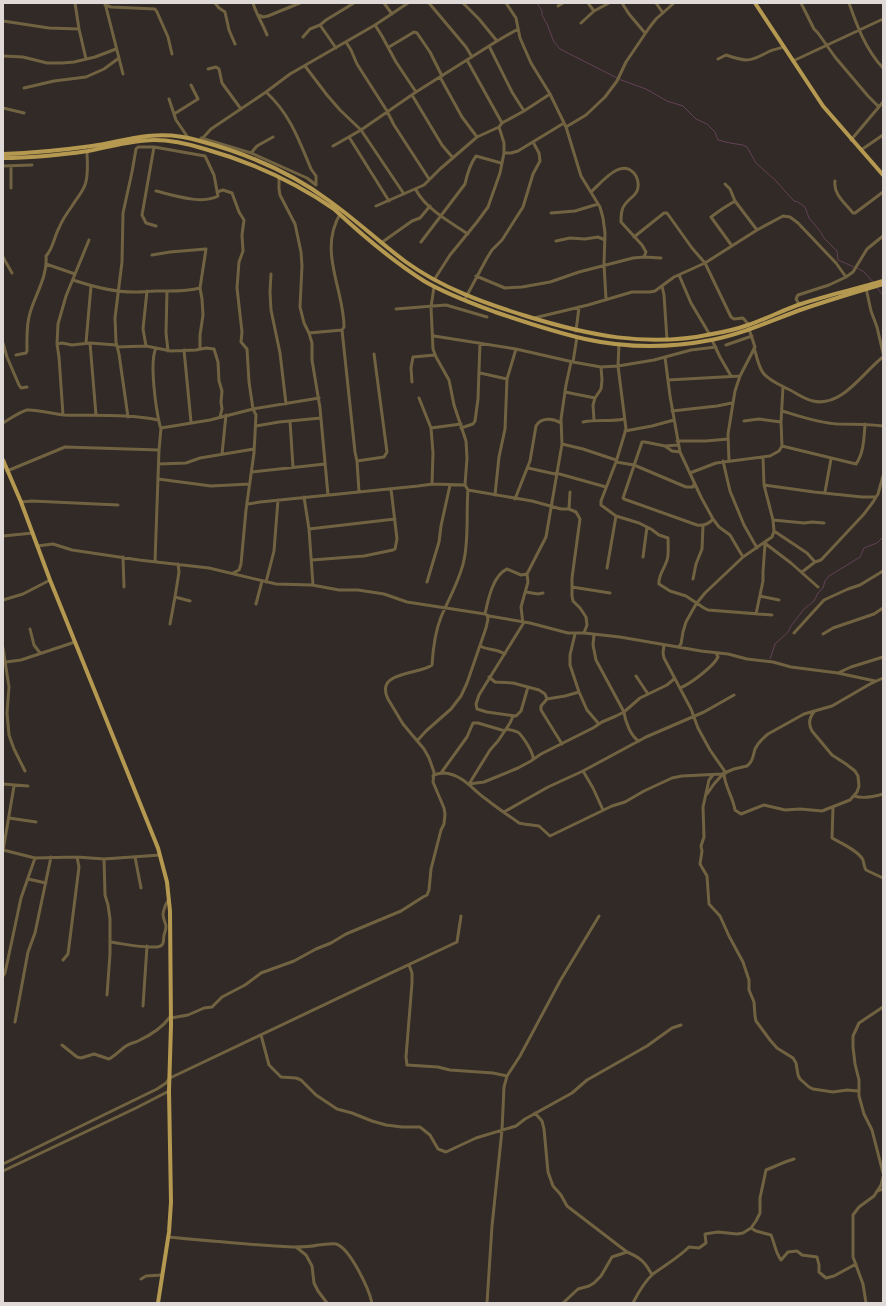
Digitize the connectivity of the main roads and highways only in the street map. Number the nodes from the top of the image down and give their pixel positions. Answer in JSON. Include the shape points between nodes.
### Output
{"nodes":[{"id":1,"x":755,"y":3,"type":"edge"},
{"id":2,"x":3,"y":154,"type":"edge"},
{"id":3,"x":3,"y":158,"type":"edge"},
{"id":4,"x":883,"y":175,"type":"edge"},
{"id":5,"x":881,"y":283,"type":"edge"},
{"id":6,"x":866,"y":287,"type":"junction"},
{"id":7,"x":749,"y":327,"type":"junction"},
{"id":8,"x":3,"y":460,"type":"edge"},
{"id":9,"x":158,"y":1303,"type":"edge"}],
"edges":[{"from":1,"to":4,"type":"main road","via":[[823,106]]},
{"from":2,"to":7,"type":"main road","via":[[92,146],[148,136],[166,135],[200,140],[251,158],[295,178],[434,280],[488,304],[576,331],[603,336],[667,340]]},
{"from":3,"to":7,"type":"main road","via":[[51,156],[140,141],[161,140],[194,146],[250,164],[280,177],[340,214],[393,260],[434,287],[522,321],[577,337],[619,344],[655,346],[712,340]]},
{"from":5,"to":6,"type":"main road"},
{"from":6,"to":7,"type":"main road"},
{"from":6,"to":7,"type":"main road","via":[[799,304]]},
{"from":8,"to":9,"type":"main road","via":[[160,855],[167,882],[171,928],[171,1202]]}]}
